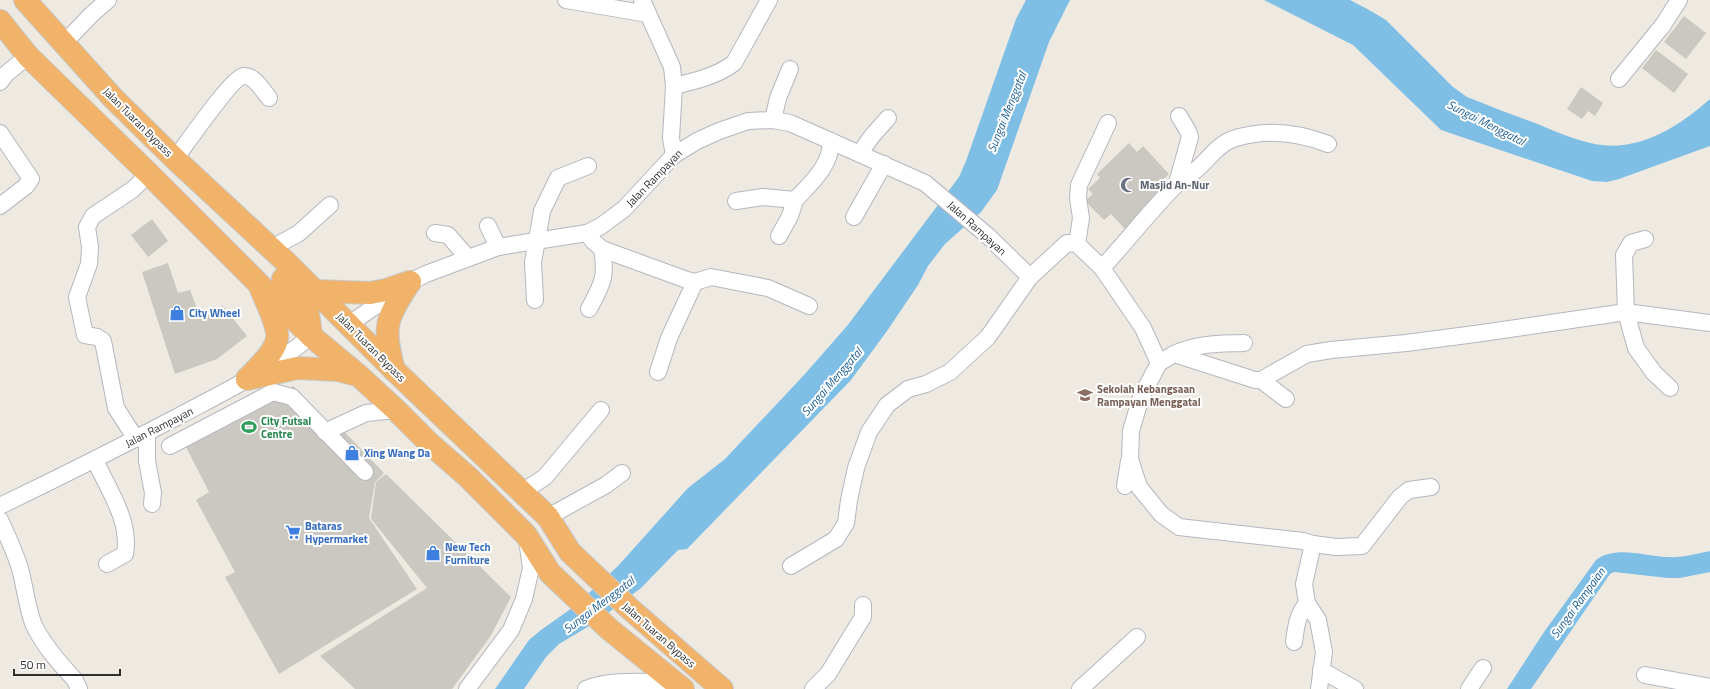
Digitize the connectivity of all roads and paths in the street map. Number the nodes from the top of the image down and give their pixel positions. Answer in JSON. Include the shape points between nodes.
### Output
{"nodes":[{"id":1,"x":25,"y":0,"type":"edge"},
{"id":2,"x":108,"y":0,"type":"edge"},
{"id":3,"x":566,"y":0,"type":"edge"},
{"id":4,"x":769,"y":0,"type":"edge"},
{"id":5,"x":1679,"y":0,"type":"edge"},
{"id":6,"x":645,"y":7,"type":"edge"},
{"id":7,"x":0,"y":21,"type":"edge"},
{"id":8,"x":63,"y":44,"type":"junction"},
{"id":9,"x":28,"y":56,"type":"junction"},
{"id":10,"x":790,"y":69,"type":"dead end"},
{"id":11,"x":1619,"y":78,"type":"dead end"},
{"id":12,"x":0,"y":82,"type":"edge"},
{"id":13,"x":674,"y":86,"type":"junction"},
{"id":14,"x":269,"y":98,"type":"dead end"},
{"id":15,"x":1179,"y":116,"type":"dead end"},
{"id":16,"x":888,"y":118,"type":"dead end"},
{"id":17,"x":773,"y":120,"type":"junction"},
{"id":18,"x":1108,"y":123,"type":"dead end"},
{"id":19,"x":0,"y":133,"type":"edge"},
{"id":20,"x":831,"y":141,"type":"junction"},
{"id":21,"x":1328,"y":144,"type":"dead end"},
{"id":22,"x":860,"y":153,"type":"junction"},
{"id":23,"x":674,"y":155,"type":"junction"},
{"id":24,"x":175,"y":159,"type":"junction"},
{"id":25,"x":884,"y":164,"type":"junction"},
{"id":26,"x":588,"y":166,"type":"dead end"},
{"id":27,"x":149,"y":174,"type":"junction"},
{"id":28,"x":1177,"y":183,"type":"junction"},
{"id":29,"x":795,"y":200,"type":"junction"},
{"id":30,"x":736,"y":201,"type":"dead end"},
{"id":31,"x":330,"y":205,"type":"dead end"},
{"id":32,"x":0,"y":206,"type":"edge"},
{"id":33,"x":854,"y":217,"type":"dead end"},
{"id":34,"x":488,"y":226,"type":"dead end"},
{"id":35,"x":587,"y":233,"type":"junction"},
{"id":36,"x":436,"y":234,"type":"dead end"},
{"id":37,"x":779,"y":236,"type":"dead end"},
{"id":38,"x":1645,"y":239,"type":"dead end"},
{"id":39,"x":537,"y":240,"type":"junction"},
{"id":40,"x":1077,"y":244,"type":"junction"},
{"id":41,"x":498,"y":247,"type":"junction"},
{"id":42,"x":272,"y":248,"type":"junction"},
{"id":43,"x":602,"y":249,"type":"junction"},
{"id":44,"x":468,"y":258,"type":"junction"},
{"id":45,"x":1102,"y":268,"type":"junction"},
{"id":46,"x":1030,"y":277,"type":"junction"},
{"id":47,"x":259,"y":282,"type":"junction"},
{"id":48,"x":410,"y":282,"type":"junction"},
{"id":49,"x":695,"y":282,"type":"junction"},
{"id":50,"x":316,"y":291,"type":"junction"},
{"id":51,"x":535,"y":300,"type":"dead end"},
{"id":52,"x":809,"y":306,"type":"dead end"},
{"id":53,"x":589,"y":309,"type":"dead end"},
{"id":54,"x":1626,"y":312,"type":"junction"},
{"id":55,"x":1710,"y":323,"type":"edge"},
{"id":56,"x":348,"y":325,"type":"junction"},
{"id":57,"x":311,"y":336,"type":"junction"},
{"id":58,"x":1244,"y":343,"type":"dead end"},
{"id":59,"x":1174,"y":354,"type":"junction"},
{"id":60,"x":1159,"y":363,"type":"junction"},
{"id":61,"x":394,"y":370,"type":"junction"},
{"id":62,"x":658,"y":372,"type":"dead end"},
{"id":63,"x":357,"y":374,"type":"junction"},
{"id":64,"x":1261,"y":380,"type":"junction"},
{"id":65,"x":239,"y":384,"type":"junction"},
{"id":66,"x":1670,"y":388,"type":"dead end"},
{"id":67,"x":1286,"y":399,"type":"dead end"},
{"id":68,"x":242,"y":408,"type":"junction"},
{"id":69,"x":396,"y":410,"type":"junction"},
{"id":70,"x":601,"y":410,"type":"dead end"},
{"id":71,"x":168,"y":422,"type":"junction"},
{"id":72,"x":325,"y":432,"type":"junction"},
{"id":73,"x":141,"y":436,"type":"junction"},
{"id":74,"x":1130,"y":459,"type":"junction"},
{"id":75,"x":95,"y":460,"type":"junction"},
{"id":76,"x":364,"y":472,"type":"dead end"},
{"id":77,"x":622,"y":473,"type":"dead end"},
{"id":78,"x":1125,"y":486,"type":"dead end"},
{"id":79,"x":1431,"y":487,"type":"dead end"},
{"id":80,"x":522,"y":492,"type":"junction"},
{"id":81,"x":152,"y":504,"type":"dead end"},
{"id":82,"x":0,"y":506,"type":"edge"},
{"id":83,"x":548,"y":517,"type":"junction"},
{"id":84,"x":0,"y":520,"type":"edge"},
{"id":85,"x":526,"y":535,"type":"junction"},
{"id":86,"x":1313,"y":544,"type":"junction"},
{"id":87,"x":107,"y":564,"type":"dead end"},
{"id":88,"x":791,"y":566,"type":"dead end"},
{"id":89,"x":1307,"y":603,"type":"junction"},
{"id":90,"x":863,"y":605,"type":"dead end"},
{"id":91,"x":1137,"y":637,"type":"dead end"},
{"id":92,"x":1294,"y":642,"type":"dead end"},
{"id":93,"x":1483,"y":668,"type":"dead end"},
{"id":94,"x":1321,"y":670,"type":"junction"},
{"id":95,"x":1645,"y":675,"type":"dead end"},
{"id":96,"x":679,"y":686,"type":"edge"},
{"id":97,"x":1710,"y":686,"type":"edge"},
{"id":98,"x":79,"y":689,"type":"edge"},
{"id":99,"x":467,"y":689,"type":"edge"},
{"id":100,"x":586,"y":689,"type":"edge"},
{"id":101,"x":722,"y":689,"type":"edge"},
{"id":102,"x":813,"y":689,"type":"edge"},
{"id":103,"x":1080,"y":689,"type":"edge"},
{"id":104,"x":1319,"y":689,"type":"edge"},
{"id":105,"x":1355,"y":689,"type":"edge"},
{"id":106,"x":1469,"y":689,"type":"edge"}],
"edges":[{"from":1,"to":8,"type":"highway","name":"Jalan Tuaran Bypass"},
{"from":2,"to":8,"type":"street"},
{"from":3,"to":6,"type":"street"},
{"from":4,"to":13,"type":"street","via":[[734,64],[704,78]]},
{"from":5,"to":11,"type":"street","via":[[1663,25]]},
{"from":6,"to":13,"type":"street","via":[[670,62]]},
{"from":7,"to":9,"type":"highway"},
{"from":8,"to":24,"type":"highway","name":"Jalan Tuaran Bypass"},
{"from":8,"to":57,"type":"highway","via":[[67,61],[78,77],[302,298],[309,315]]},
{"from":9,"to":12,"type":"street"},
{"from":9,"to":27,"type":"highway"},
{"from":10,"to":17,"type":"street","via":[[778,98]]},
{"from":13,"to":23,"type":"street","via":[[671,138]]},
{"from":14,"to":24,"type":"street","via":[[252,78],[240,78],[222,96]]},
{"from":15,"to":28,"type":"street","via":[[1190,138]]},
{"from":16,"to":22,"type":"street"},
{"from":17,"to":20,"type":"street","name":"Jalan Rampayan","via":[[790,123]]},
{"from":17,"to":23,"type":"street","name":"Jalan Rampayan","via":[[748,115],[697,140]]},
{"from":18,"to":40,"type":"street","via":[[1079,185],[1081,218]]},
{"from":19,"to":32,"type":"street","via":[[31,179],[21,191]]},
{"from":20,"to":22,"type":"street","name":"Jalan Rampayan"},
{"from":20,"to":29,"type":"street","via":[[831,150],[822,170]]},
{"from":21,"to":28,"type":"street","via":[[1284,132],[1232,139]]},
{"from":22,"to":25,"type":"street","name":"Jalan Rampayan"},
{"from":23,"to":35,"type":"street","name":"Jalan Rampayan","via":[[611,220]]},
{"from":24,"to":42,"type":"highway","name":"Jalan Tuaran Bypass"},
{"from":25,"to":33,"type":"street"},
{"from":25,"to":46,"type":"street","name":"Jalan Rampayan","via":[[925,183],[988,236]]},
{"from":26,"to":39,"type":"street","via":[[558,178],[542,211]]},
{"from":27,"to":47,"type":"highway"},
{"from":27,"to":73,"type":"street","via":[[132,190],[93,216],[87,227],[89,264],[77,298],[85,335],[97,336],[103,341],[116,408]]},
{"from":28,"to":45,"type":"street"},
{"from":29,"to":30,"type":"street","via":[[763,196]]},
{"from":29,"to":37,"type":"street"},
{"from":31,"to":42,"type":"street","via":[[299,233]]},
{"from":34,"to":41,"type":"street"},
{"from":35,"to":39,"type":"street","name":"Jalan Rampayan"},
{"from":35,"to":43,"type":"street"},
{"from":36,"to":44,"type":"street","via":[[448,235]]},
{"from":38,"to":54,"type":"street","via":[[1631,243],[1624,255]]},
{"from":39,"to":41,"type":"street","name":"Jalan Rampayan"},
{"from":39,"to":51,"type":"street","via":[[533,262]]},
{"from":40,"to":45,"type":"street"},
{"from":40,"to":46,"type":"street","via":[[1067,243],[1062,246]]},
{"from":41,"to":44,"type":"street","name":"Jalan Rampayan"},
{"from":42,"to":50,"type":"highway","name":"Jalan Tuaran Bypass"},
{"from":43,"to":49,"type":"street"},
{"from":43,"to":53,"type":"street","via":[[605,272]]},
{"from":44,"to":48,"type":"street","name":"Jalan Rampayan"},
{"from":45,"to":60,"type":"street","via":[[1143,328]]},
{"from":46,"to":88,"type":"street","via":[[988,337],[950,372],[926,384],[908,389],[887,405],[869,432],[856,468],[846,523],[836,539]]},
{"from":47,"to":57,"type":"highway"},
{"from":47,"to":65,"type":"highway","via":[[277,332],[277,339],[274,347]]},
{"from":48,"to":50,"type":"highway","via":[[370,293]]},
{"from":48,"to":56,"type":"street","name":"Jalan Rampayan"},
{"from":48,"to":61,"type":"highway","via":[[390,315],[386,329],[387,346]]},
{"from":49,"to":52,"type":"street","via":[[711,277],[768,288]]},
{"from":49,"to":62,"type":"street","via":[[669,338]]},
{"from":50,"to":56,"type":"highway","name":"Jalan Tuaran Bypass"},
{"from":54,"to":55,"type":"street"},
{"from":54,"to":64,"type":"street","via":[[1475,334],[1307,354]]},
{"from":54,"to":66,"type":"street","via":[[1636,348],[1654,373]]},
{"from":56,"to":61,"type":"highway","name":"Jalan Tuaran Bypass"},
{"from":57,"to":63,"type":"highway"},
{"from":57,"to":65,"type":"street","name":"Jalan Rampayan","via":[[292,352]]},
{"from":58,"to":59,"type":"street","via":[[1211,344]]},
{"from":59,"to":60,"type":"street"},
{"from":59,"to":64,"type":"street"},
{"from":60,"to":74,"type":"street","via":[[1141,397],[1131,431]]},
{"from":61,"to":80,"type":"highway","name":"Jalan Tuaran Bypass"},
{"from":63,"to":65,"type":"highway","via":[[338,370],[297,368]]},
{"from":63,"to":69,"type":"highway"},
{"from":64,"to":67,"type":"street"},
{"from":65,"to":68,"type":"street"},
{"from":65,"to":71,"type":"street","name":"Jalan Rampayan"},
{"from":68,"to":71,"type":"street","via":[[174,444]]},
{"from":68,"to":72,"type":"street","via":[[274,392],[292,397]]},
{"from":69,"to":72,"type":"street","via":[[366,413]]},
{"from":69,"to":85,"type":"highway"},
{"from":70,"to":80,"type":"street","via":[[545,477]]},
{"from":71,"to":73,"type":"street","name":"Jalan Rampayan"},
{"from":72,"to":76,"type":"street"},
{"from":73,"to":75,"type":"street","name":"Jalan Rampayan"},
{"from":73,"to":81,"type":"street","via":[[153,493]]},
{"from":74,"to":78,"type":"street"},
{"from":74,"to":86,"type":"street","via":[[1139,487],[1161,514],[1176,526]]},
{"from":75,"to":82,"type":"street","name":"Jalan Rampayan"},
{"from":75,"to":87,"type":"street","via":[[123,519],[125,554]]},
{"from":77,"to":83,"type":"street"},
{"from":79,"to":86,"type":"street","via":[[1409,490],[1400,497],[1362,546],[1336,547]]},
{"from":80,"to":83,"type":"highway","name":"Jalan Tuaran Bypass"},
{"from":83,"to":101,"type":"highway","name":"Jalan Tuaran Bypass","via":[[570,552],[629,608]]},
{"from":84,"to":98,"type":"street","via":[[21,572],[25,596],[39,635],[75,680]]},
{"from":85,"to":96,"type":"highway","via":[[550,573],[609,629]]},
{"from":85,"to":99,"type":"street","via":[[531,568],[524,599],[511,630]]},
{"from":86,"to":89,"type":"street","via":[[1304,584]]},
{"from":89,"to":92,"type":"street","via":[[1296,623]]},
{"from":89,"to":94,"type":"street","via":[[1318,620],[1324,652]]},
{"from":90,"to":102,"type":"street","via":[[863,617],[828,674]]},
{"from":91,"to":103,"type":"street"},
{"from":93,"to":106,"type":"street"},
{"from":94,"to":104,"type":"street"},
{"from":94,"to":105,"type":"street"},
{"from":95,"to":97,"type":"street"},
{"from":96,"to":100,"type":"street","via":[[616,682]]}]}
